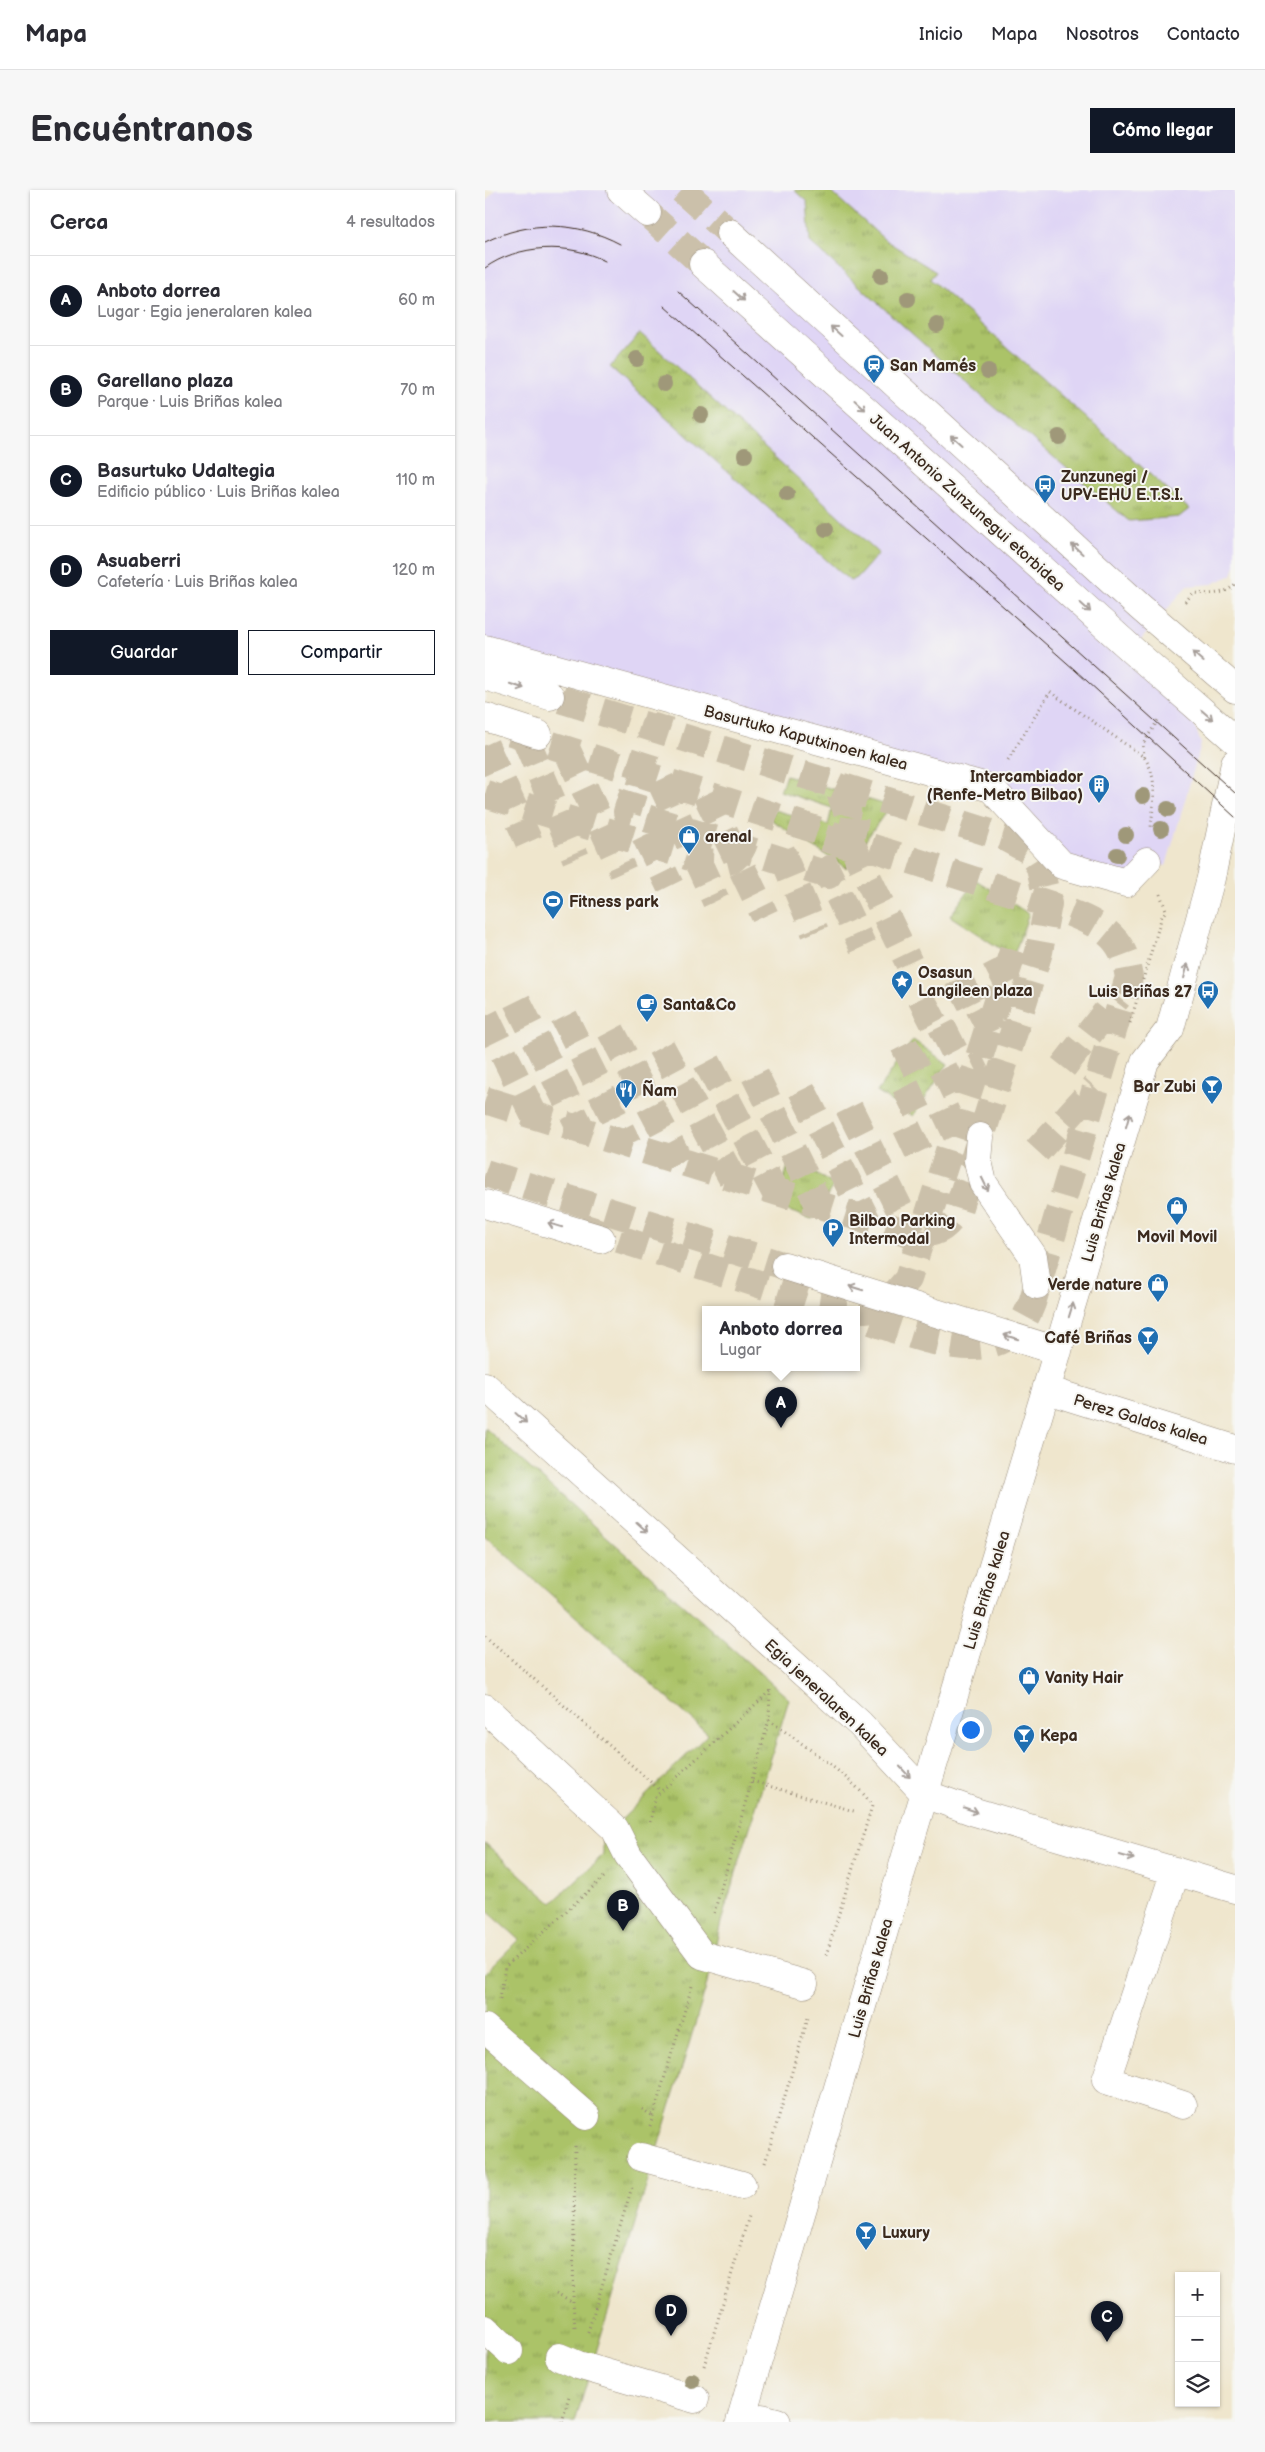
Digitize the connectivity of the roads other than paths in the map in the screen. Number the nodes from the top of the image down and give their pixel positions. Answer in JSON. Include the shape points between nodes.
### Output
{"nodes":[{"id":1,"x":621,"y":190,"type":"edge"},
{"id":2,"x":647,"y":214,"type":"tunnel mouth"},
{"id":3,"x":729,"y":233,"type":"tunnel mouth"},
{"id":4,"x":703,"y":264,"type":"tunnel mouth"},
{"id":5,"x":485,"y":649,"type":"edge"},
{"id":6,"x":485,"y":676,"type":"edge"},
{"id":7,"x":1235,"y":689,"type":"edge"},
{"id":8,"x":550,"y":696,"type":"tunnel mouth"},
{"id":9,"x":485,"y":718,"type":"edge"},
{"id":10,"x":538,"y":734,"type":"tunnel mouth"},
{"id":11,"x":1235,"y":740,"type":"edge"},
{"id":12,"x":1235,"y":763,"type":"edge"},
{"id":13,"x":1147,"y":861,"type":"road end"},
{"id":14,"x":980,"y":1137,"type":"tunnel mouth"},
{"id":15,"x":485,"y":1204,"type":"edge"},
{"id":16,"x":601,"y":1239,"type":"tunnel mouth"},
{"id":17,"x":785,"y":1266,"type":"tunnel mouth"},
{"id":18,"x":1037,"y":1285,"type":"dead end"},
{"id":19,"x":1058,"y":1351,"type":"junction"},
{"id":20,"x":485,"y":1386,"type":"edge"},
{"id":21,"x":1047,"y":1390,"type":"junction"},
{"id":22,"x":1235,"y":1449,"type":"edge"},
{"id":23,"x":485,"y":1708,"type":"edge"},
{"id":24,"x":925,"y":1794,"type":"junction"},
{"id":25,"x":1175,"y":1871,"type":"junction"},
{"id":26,"x":1235,"y":1889,"type":"edge"},
{"id":27,"x":804,"y":1984,"type":"dead end"},
{"id":28,"x":489,"y":2031,"type":"edge"},
{"id":29,"x":1183,"y":2105,"type":"dead end"},
{"id":30,"x":581,"y":2112,"type":"road end"},
{"id":31,"x":641,"y":2157,"type":"road end"},
{"id":32,"x":751,"y":2189,"type":"road end"},
{"id":33,"x":485,"y":2329,"type":"edge"},
{"id":34,"x":509,"y":2350,"type":"dead end"},
{"id":35,"x":569,"y":2361,"type":"road end"},
{"id":36,"x":695,"y":2399,"type":"road end"},
{"id":37,"x":760,"y":2421,"type":"edge"}],
"edges":[{"from":1,"to":2,"type":"street"},
{"from":7,"to":3,"type":"street","one_way":true,"via":[[1140,607]]},
{"from":4,"to":11,"type":"street","name":"Juan Antonio Zunzunegui etorbidea","one_way":true},
{"from":5,"to":13,"type":"street","name":"Basurtuko Kaputxinoen kalea","via":[[991,788],[1062,865],[1126,883]]},
{"from":6,"to":8,"type":"street","one_way":true},
{"from":9,"to":10,"type":"street"},
{"from":19,"to":12,"type":"street","name":"Luis Briñas kalea","one_way":true,"via":[[1145,1061],[1170,1029],[1211,878]]},
{"from":14,"to":18,"type":"street","one_way":true,"via":[[977,1161],[983,1184],[1033,1256]]},
{"from":16,"to":15,"type":"street","one_way":true},
{"from":19,"to":17,"type":"street","one_way":true},
{"from":19,"to":21,"type":"street","name":"Luis Briñas kalea"},
{"from":20,"to":24,"type":"street","name":"Egia jeneralaren kalea","one_way":true,"via":[[860,1724]]},
{"from":21,"to":22,"type":"street","name":"Perez Galdos kalea"},
{"from":21,"to":24,"type":"street","name":"Luis Briñas kalea"},
{"from":23,"to":27,"type":"street","via":[[615,1829],[634,1863],[702,1955]]},
{"from":24,"to":25,"type":"street","name":"Egia jeneralaren kalea","one_way":true},
{"from":24,"to":37,"type":"street","name":"Luis Briñas kalea"},
{"from":25,"to":26,"type":"street","name":"Egia jeneralaren kalea"},
{"from":25,"to":29,"type":"street","via":[[1106,2080]]},
{"from":28,"to":30,"type":"street"},
{"from":31,"to":32,"type":"street"},
{"from":33,"to":34,"type":"street"},
{"from":35,"to":36,"type":"street"}]}
